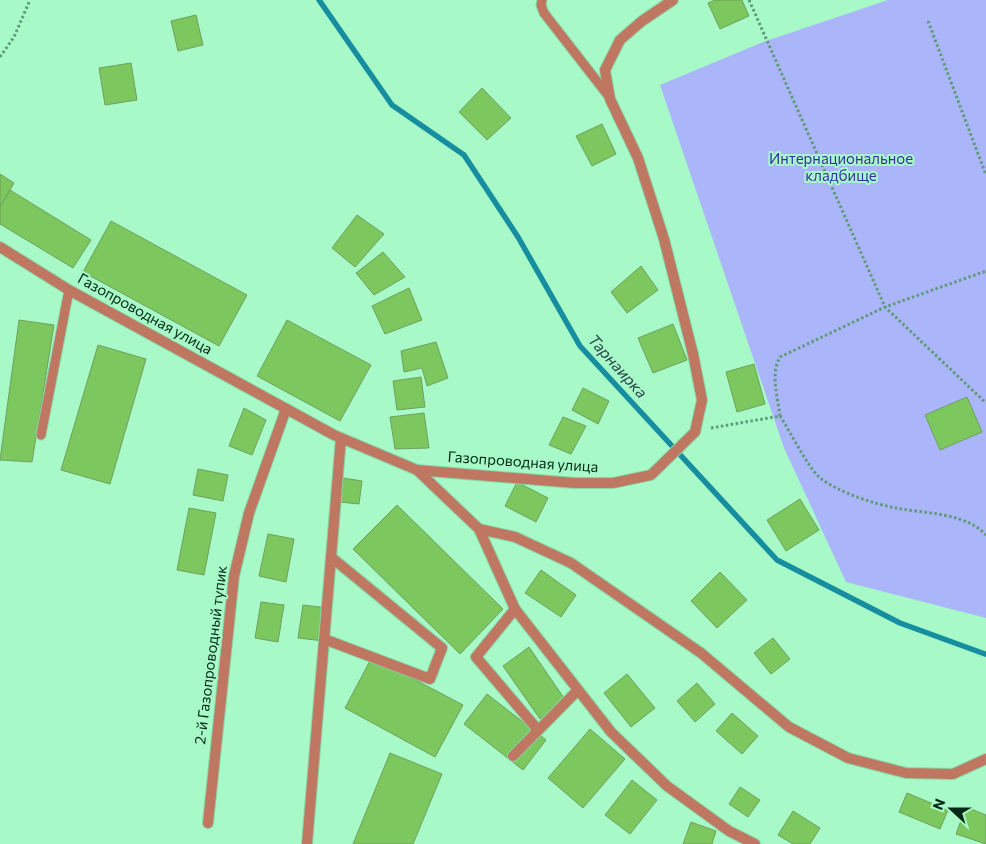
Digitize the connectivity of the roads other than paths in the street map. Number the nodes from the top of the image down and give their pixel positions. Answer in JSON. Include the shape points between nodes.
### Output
{"nodes":[{"id":1,"x":542,"y":0,"type":"edge"},
{"id":2,"x":673,"y":0,"type":"edge"},
{"id":3,"x":610,"y":99,"type":"junction"},
{"id":4,"x":0,"y":247,"type":"edge"},
{"id":5,"x":69,"y":290,"type":"junction"},
{"id":6,"x":286,"y":409,"type":"junction"},
{"id":7,"x":41,"y":435,"type":"dead end"},
{"id":8,"x":341,"y":438,"type":"junction"},
{"id":9,"x":417,"y":470,"type":"junction"},
{"id":10,"x":480,"y":529,"type":"junction"},
{"id":11,"x":331,"y":557,"type":"junction"},
{"id":12,"x":515,"y":609,"type":"junction"},
{"id":13,"x":324,"y":639,"type":"junction"},
{"id":14,"x":578,"y":690,"type":"junction"},
{"id":15,"x":538,"y":730,"type":"junction"},
{"id":16,"x":513,"y":756,"type":"dead end"},
{"id":17,"x":986,"y":759,"type":"edge"},
{"id":18,"x":208,"y":823,"type":"dead end"},
{"id":19,"x":307,"y":844,"type":"edge"},
{"id":20,"x":755,"y":844,"type":"edge"}],
"edges":[{"from":1,"to":3,"type":"lane","via":[[544,13]]},
{"from":2,"to":3,"type":"street","via":[[620,40],[605,70]]},
{"from":3,"to":9,"type":"street","name":"Газопроводная улица","via":[[638,158],[664,240],[702,400],[695,432],[651,474],[613,483],[575,483]]},
{"from":4,"to":5,"type":"street","name":"Газопроводная улица"},
{"from":5,"to":6,"type":"street","name":"Газопроводная улица"},
{"from":5,"to":7,"type":"lane"},
{"from":6,"to":8,"type":"street","name":"Газопроводная улица"},
{"from":6,"to":18,"type":"street","name":"2-й Газопроводный тупик","via":[[249,514],[234,576]]},
{"from":8,"to":9,"type":"street","name":"Газопроводная улица"},
{"from":8,"to":11,"type":"street"},
{"from":9,"to":10,"type":"street"},
{"from":10,"to":12,"type":"street"},
{"from":10,"to":17,"type":"street","via":[[515,537],[571,563],[701,653],[789,727],[848,758],[906,773],[952,774]]},
{"from":11,"to":13,"type":"street"},
{"from":11,"to":13,"type":"street","via":[[442,648],[430,679]]},
{"from":12,"to":14,"type":"street"},
{"from":12,"to":15,"type":"street","via":[[476,657]]},
{"from":13,"to":19,"type":"street"},
{"from":14,"to":15,"type":"street"},
{"from":14,"to":20,"type":"street","via":[[611,732],[667,786],[729,831]]},
{"from":15,"to":16,"type":"street"}]}
